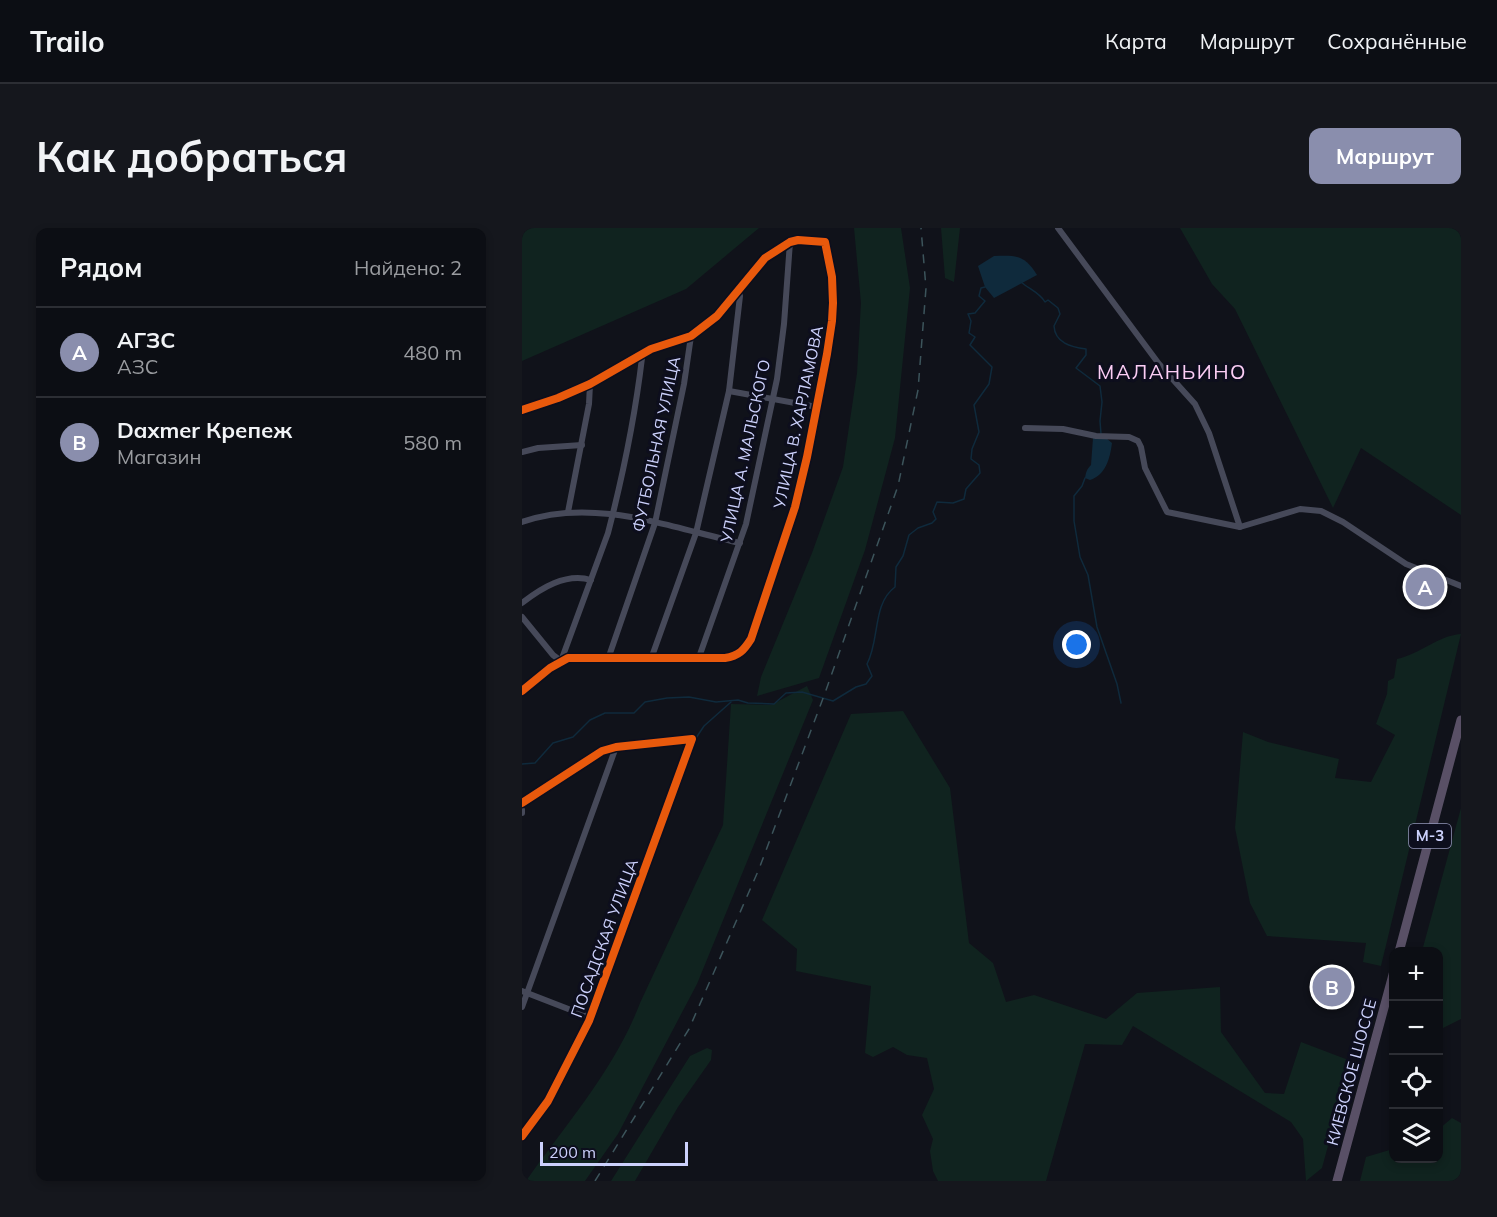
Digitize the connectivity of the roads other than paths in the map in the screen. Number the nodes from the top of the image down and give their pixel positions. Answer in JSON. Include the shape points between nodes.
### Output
{"nodes":[{"id":1,"x":1059,"y":228,"type":"edge"},
{"id":2,"x":790,"y":242,"type":"junction"},
{"id":3,"x":738,"y":289,"type":"junction"},
{"id":4,"x":691,"y":336,"type":"junction"},
{"id":5,"x":641,"y":355,"type":"junction"},
{"id":6,"x":590,"y":384,"type":"junction"},
{"id":7,"x":729,"y":391,"type":"junction"},
{"id":8,"x":772,"y":399,"type":"junction"},
{"id":9,"x":817,"y":407,"type":"junction"},
{"id":10,"x":522,"y":410,"type":"edge"},
{"id":11,"x":1025,"y":428,"type":"dead end"},
{"id":12,"x":582,"y":445,"type":"junction"},
{"id":13,"x":522,"y":452,"type":"edge"},
{"id":14,"x":568,"y":512,"type":"junction"},
{"id":15,"x":613,"y":514,"type":"junction"},
{"id":16,"x":522,"y":522,"type":"edge"},
{"id":17,"x":655,"y":524,"type":"junction"},
{"id":18,"x":1240,"y":527,"type":"junction"},
{"id":19,"x":696,"y":533,"type":"junction"},
{"id":20,"x":740,"y":543,"type":"junction"},
{"id":21,"x":591,"y":580,"type":"junction"},
{"id":22,"x":1461,"y":586,"type":"edge"},
{"id":23,"x":522,"y":603,"type":"edge"},
{"id":24,"x":522,"y":617,"type":"edge"},
{"id":25,"x":608,"y":659,"type":"junction"},
{"id":26,"x":651,"y":659,"type":"junction"},
{"id":27,"x":698,"y":660,"type":"junction"},
{"id":28,"x":561,"y":661,"type":"junction"},
{"id":29,"x":522,"y":691,"type":"edge"},
{"id":30,"x":1461,"y":720,"type":"edge"},
{"id":31,"x":616,"y":747,"type":"junction"},
{"id":32,"x":522,"y":803,"type":"edge"},
{"id":33,"x":1400,"y":947,"type":"edge"},
{"id":34,"x":1389,"y":989,"type":"edge"},
{"id":35,"x":525,"y":992,"type":"edge"},
{"id":36,"x":522,"y":1007,"type":"edge"},
{"id":37,"x":589,"y":1017,"type":"junction"},
{"id":38,"x":522,"y":1136,"type":"edge"},
{"id":39,"x":1337,"y":1181,"type":"edge"}],
"edges":[{"from":1,"to":18,"type":"street","via":[[1159,364],[1195,404],[1209,433]]},
{"from":2,"to":3,"type":"street","via":[[765,258]]},
{"from":2,"to":8,"type":"street","name":"УЛИЦА А. МАЛЬСКОГО","via":[[784,324]]},
{"from":2,"to":9,"type":"street","name":"УЛИЦА В. ХАРЛАМОВА","via":[[825,242],[832,277],[832,321]]},
{"from":3,"to":4,"type":"street","via":[[717,316]]},
{"from":3,"to":7,"type":"street"},
{"from":4,"to":5,"type":"street"},
{"from":4,"to":17,"type":"street","name":"ФУТБОЛЬНАЯ УЛИЦА"},
{"from":5,"to":6,"type":"street"},
{"from":5,"to":15,"type":"street","via":[[636,406]]},
{"from":6,"to":10,"type":"street"},
{"from":6,"to":12,"type":"street"},
{"from":7,"to":8,"type":"street"},
{"from":7,"to":19,"type":"street"},
{"from":8,"to":9,"type":"street"},
{"from":8,"to":20,"type":"street","name":"УЛИЦА А. МАЛЬСКОГО"},
{"from":9,"to":27,"type":"street","name":"УЛИЦА В. ХАРЛАМОВА","via":[[795,507],[751,639],[735,656]]},
{"from":11,"to":18,"type":"street","via":[[1063,429],[1138,441],[1145,468],[1167,512]]},
{"from":12,"to":13,"type":"street"},
{"from":12,"to":14,"type":"street"},
{"from":14,"to":15,"type":"street"},
{"from":14,"to":16,"type":"street"},
{"from":15,"to":17,"type":"street"},
{"from":15,"to":21,"type":"street"},
{"from":17,"to":19,"type":"street"},
{"from":17,"to":25,"type":"street","name":"ФУТБОЛЬНАЯ УЛИЦА"},
{"from":18,"to":22,"type":"street","via":[[1300,509],[1321,511],[1406,564]]},
{"from":19,"to":20,"type":"street"},
{"from":19,"to":26,"type":"street"},
{"from":20,"to":27,"type":"street","name":"УЛИЦА А. МАЛЬСКОГО"},
{"from":21,"to":23,"type":"street","via":[[549,585]]},
{"from":21,"to":28,"type":"street"},
{"from":24,"to":28,"type":"street"},
{"from":25,"to":26,"type":"street","name":"УЛИЦА В. ХАРЛАМОВА"},
{"from":25,"to":28,"type":"street","name":"УЛИЦА В. ХАРЛАМОВА"},
{"from":26,"to":27,"type":"street","name":"УЛИЦА В. ХАРЛАМОВА"},
{"from":28,"to":29,"type":"street"},
{"from":30,"to":33,"type":"highway","number":"М-3"},
{"from":31,"to":32,"type":"street","via":[[602,751]]},
{"from":31,"to":35,"type":"street"},
{"from":31,"to":37,"type":"street","name":"ПОСАДСКАЯ УЛИЦА","via":[[692,739]]},
{"from":34,"to":39,"type":"highway","name":"КИЕВСКОЕ ШОССЕ"},
{"from":35,"to":36,"type":"street"},
{"from":35,"to":37,"type":"street"},
{"from":37,"to":38,"type":"street","name":"ПОСАДСКАЯ УЛИЦА","via":[[548,1101]]}]}
